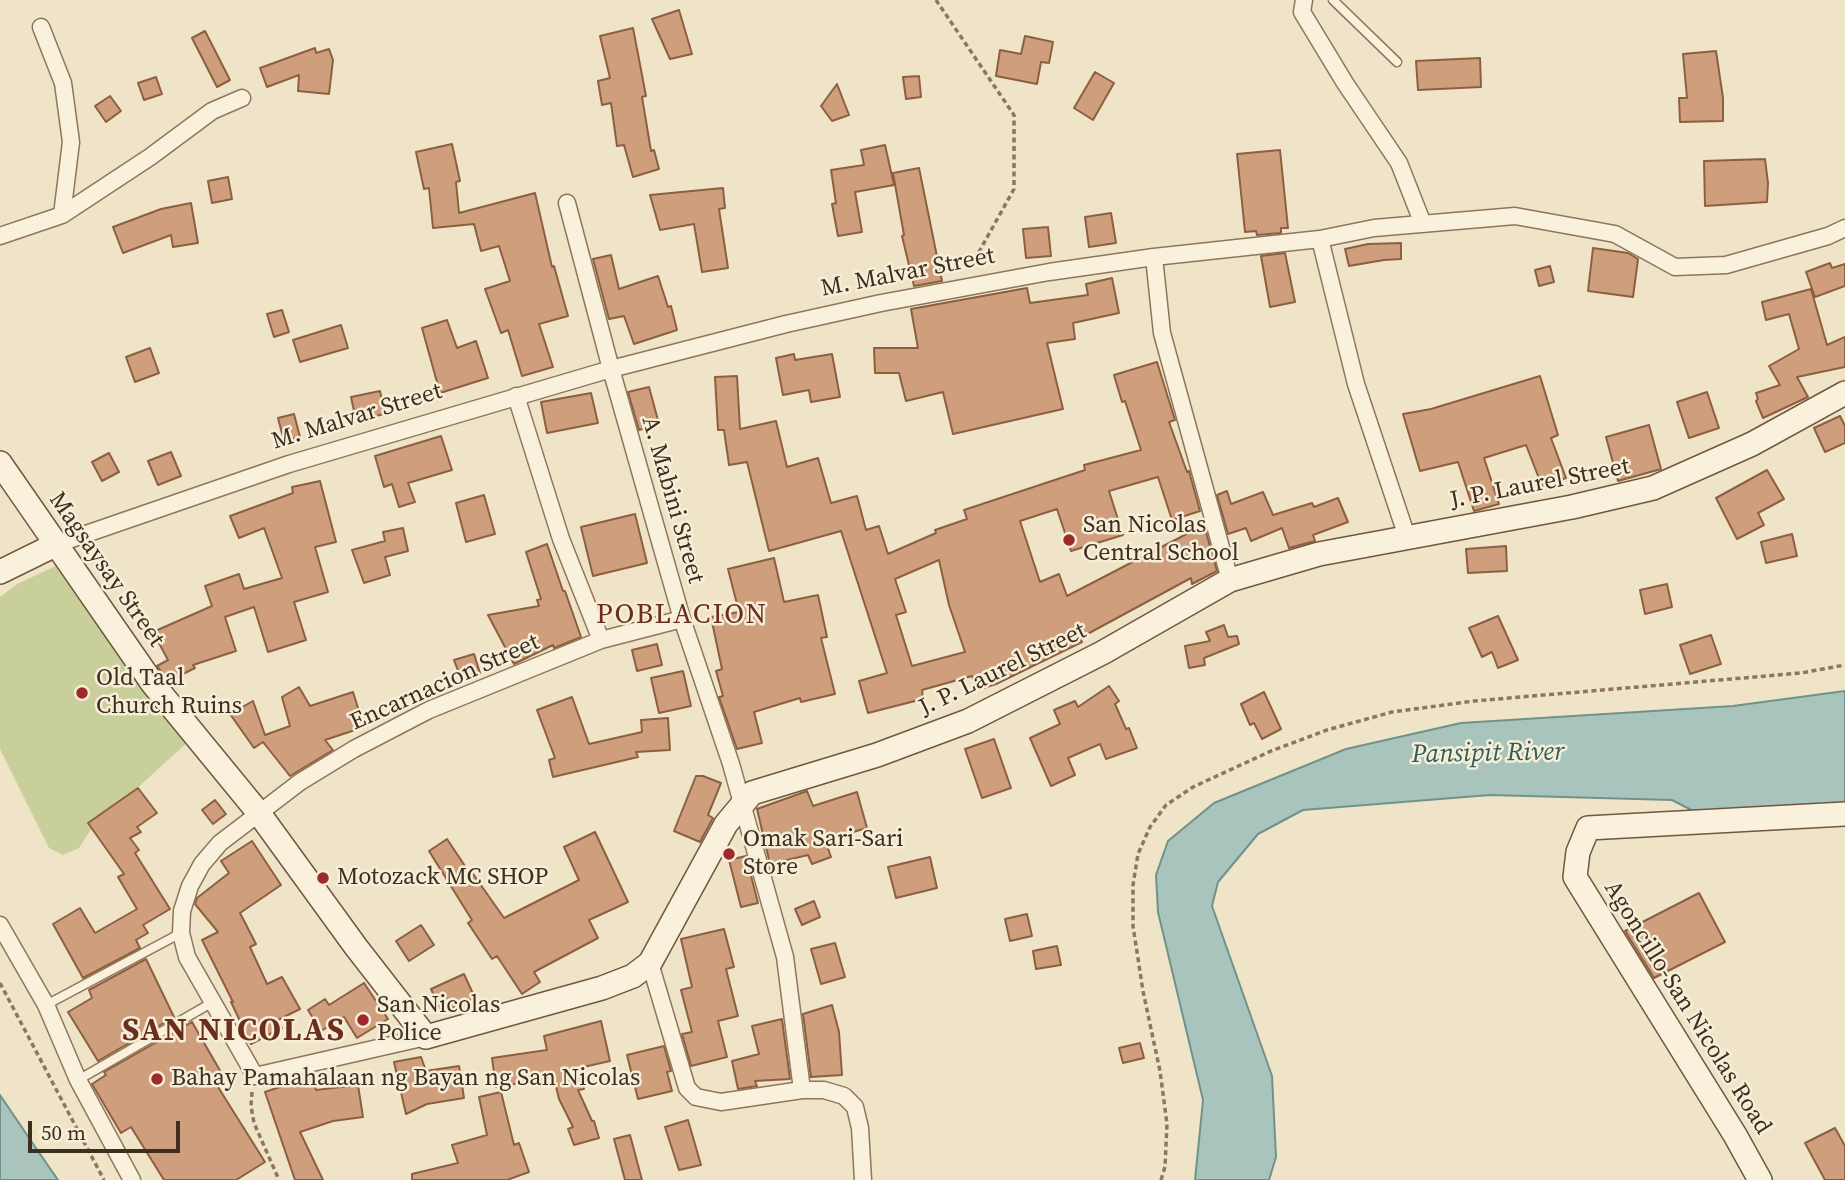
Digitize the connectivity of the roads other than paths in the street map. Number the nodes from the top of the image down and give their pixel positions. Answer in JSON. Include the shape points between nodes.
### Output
{"nodes":[{"id":1,"x":1304,"y":0,"type":"edge"},
{"id":2,"x":1333,"y":0,"type":"edge"},
{"id":3,"x":41,"y":27,"type":"dead end"},
{"id":4,"x":1397,"y":62,"type":"dead end"},
{"id":5,"x":242,"y":98,"type":"dead end"},
{"id":6,"x":567,"y":203,"type":"dead end"},
{"id":7,"x":62,"y":215,"type":"junction"},
{"id":8,"x":1423,"y":224,"type":"junction"},
{"id":9,"x":1845,"y":228,"type":"edge"},
{"id":10,"x":0,"y":236,"type":"edge"},
{"id":11,"x":1320,"y":239,"type":"junction"},
{"id":12,"x":1154,"y":257,"type":"junction"},
{"id":13,"x":611,"y":369,"type":"junction"},
{"id":14,"x":1845,"y":393,"type":"edge"},
{"id":15,"x":516,"y":396,"type":"junction"},
{"id":16,"x":0,"y":463,"type":"edge"},
{"id":17,"x":1407,"y":537,"type":"junction"},
{"id":18,"x":57,"y":544,"type":"junction"},
{"id":19,"x":0,"y":572,"type":"edge"},
{"id":20,"x":1230,"y":580,"type":"junction"},
{"id":21,"x":682,"y":619,"type":"junction"},
{"id":22,"x":601,"y":640,"type":"junction"},
{"id":23,"x":741,"y":804,"type":"junction"},
{"id":24,"x":258,"y":812,"type":"junction"},
{"id":25,"x":1845,"y":814,"type":"edge"},
{"id":26,"x":0,"y":925,"type":"edge"},
{"id":27,"x":181,"y":933,"type":"junction"},
{"id":28,"x":650,"y":963,"type":"junction"},
{"id":29,"x":213,"y":1002,"type":"junction"},
{"id":30,"x":46,"y":1005,"type":"junction"},
{"id":31,"x":426,"y":1037,"type":"junction"},
{"id":32,"x":78,"y":1080,"type":"junction"},
{"id":33,"x":802,"y":1090,"type":"junction"},
{"id":34,"x":132,"y":1180,"type":"edge"},
{"id":35,"x":863,"y":1180,"type":"edge"},
{"id":36,"x":1760,"y":1180,"type":"edge"}],
"edges":[{"from":1,"to":8,"type":"street","via":[[1302,12],[1399,163]]},
{"from":2,"to":4,"type":"lane"},
{"from":3,"to":7,"type":"street","via":[[64,83],[71,142]]},
{"from":5,"to":7,"type":"street","via":[[212,111]]},
{"from":6,"to":13,"type":"street","name":"A. Mabini Street"},
{"from":7,"to":10,"type":"street"},
{"from":8,"to":9,"type":"street","name":"M. Malvar Street","via":[[1515,216],[1615,234],[1675,267],[1726,265]]},
{"from":8,"to":11,"type":"street","name":"M. Malvar Street"},
{"from":11,"to":12,"type":"street","name":"M. Malvar Street"},
{"from":11,"to":17,"type":"street","via":[[1356,384]]},
{"from":12,"to":13,"type":"street","name":"M. Malvar Street","via":[[786,324]]},
{"from":12,"to":20,"type":"street","via":[[1162,332]]},
{"from":13,"to":15,"type":"street","name":"M. Malvar Street"},
{"from":13,"to":21,"type":"street","name":"A. Mabini Street"},
{"from":14,"to":17,"type":"main road","name":"J. P. Laurel Street","via":[[1752,444],[1653,488]]},
{"from":15,"to":18,"type":"street","name":"M. Malvar Street","via":[[289,464]]},
{"from":15,"to":22,"type":"street","via":[[561,539]]},
{"from":16,"to":18,"type":"main road","name":"Magsaysay Street"},
{"from":17,"to":20,"type":"main road","name":"J. P. Laurel Street","via":[[1319,554]]},
{"from":18,"to":19,"type":"main road","name":"M. Malvar Street"},
{"from":18,"to":24,"type":"main road","name":"Magsaysay Street","via":[[153,684]]},
{"from":20,"to":23,"type":"main road","name":"J. P. Laurel Street","via":[[1102,653],[968,721],[752,793]]},
{"from":21,"to":22,"type":"street","name":"Encarnacion Street"},
{"from":21,"to":23,"type":"street","name":"A. Mabini Street"},
{"from":22,"to":24,"type":"street","name":"Encarnacion Street","via":[[429,710],[343,756]]},
{"from":23,"to":28,"type":"main road","name":"J. P. Laurel Street"},
{"from":23,"to":33,"type":"street","name":"A. Mabini Street","via":[[785,957]]},
{"from":24,"to":27,"type":"street","name":"Encarnacion Street","via":[[202,864],[182,911]]},
{"from":24,"to":31,"type":"main road","name":"Magsaysay Street"},
{"from":25,"to":36,"type":"main road","name":"Agoncillo-San Nicolas Road","via":[[1588,828],[1577,852],[1575,877]]},
{"from":26,"to":30,"type":"street"},
{"from":27,"to":29,"type":"street","name":"Encarnacion Street","via":[[187,957]]},
{"from":27,"to":30,"type":"lane"},
{"from":28,"to":31,"type":"main road","via":[[633,976],[602,988]]},
{"from":28,"to":33,"type":"street","via":[[687,1088],[696,1097],[721,1102]]},
{"from":29,"to":31,"type":"street","name":"Encarnacion Street","via":[[255,1076]]},
{"from":29,"to":32,"type":"lane"},
{"from":30,"to":32,"type":"street"},
{"from":32,"to":34,"type":"street"},
{"from":33,"to":35,"type":"street","via":[[844,1096],[855,1107]]}]}
